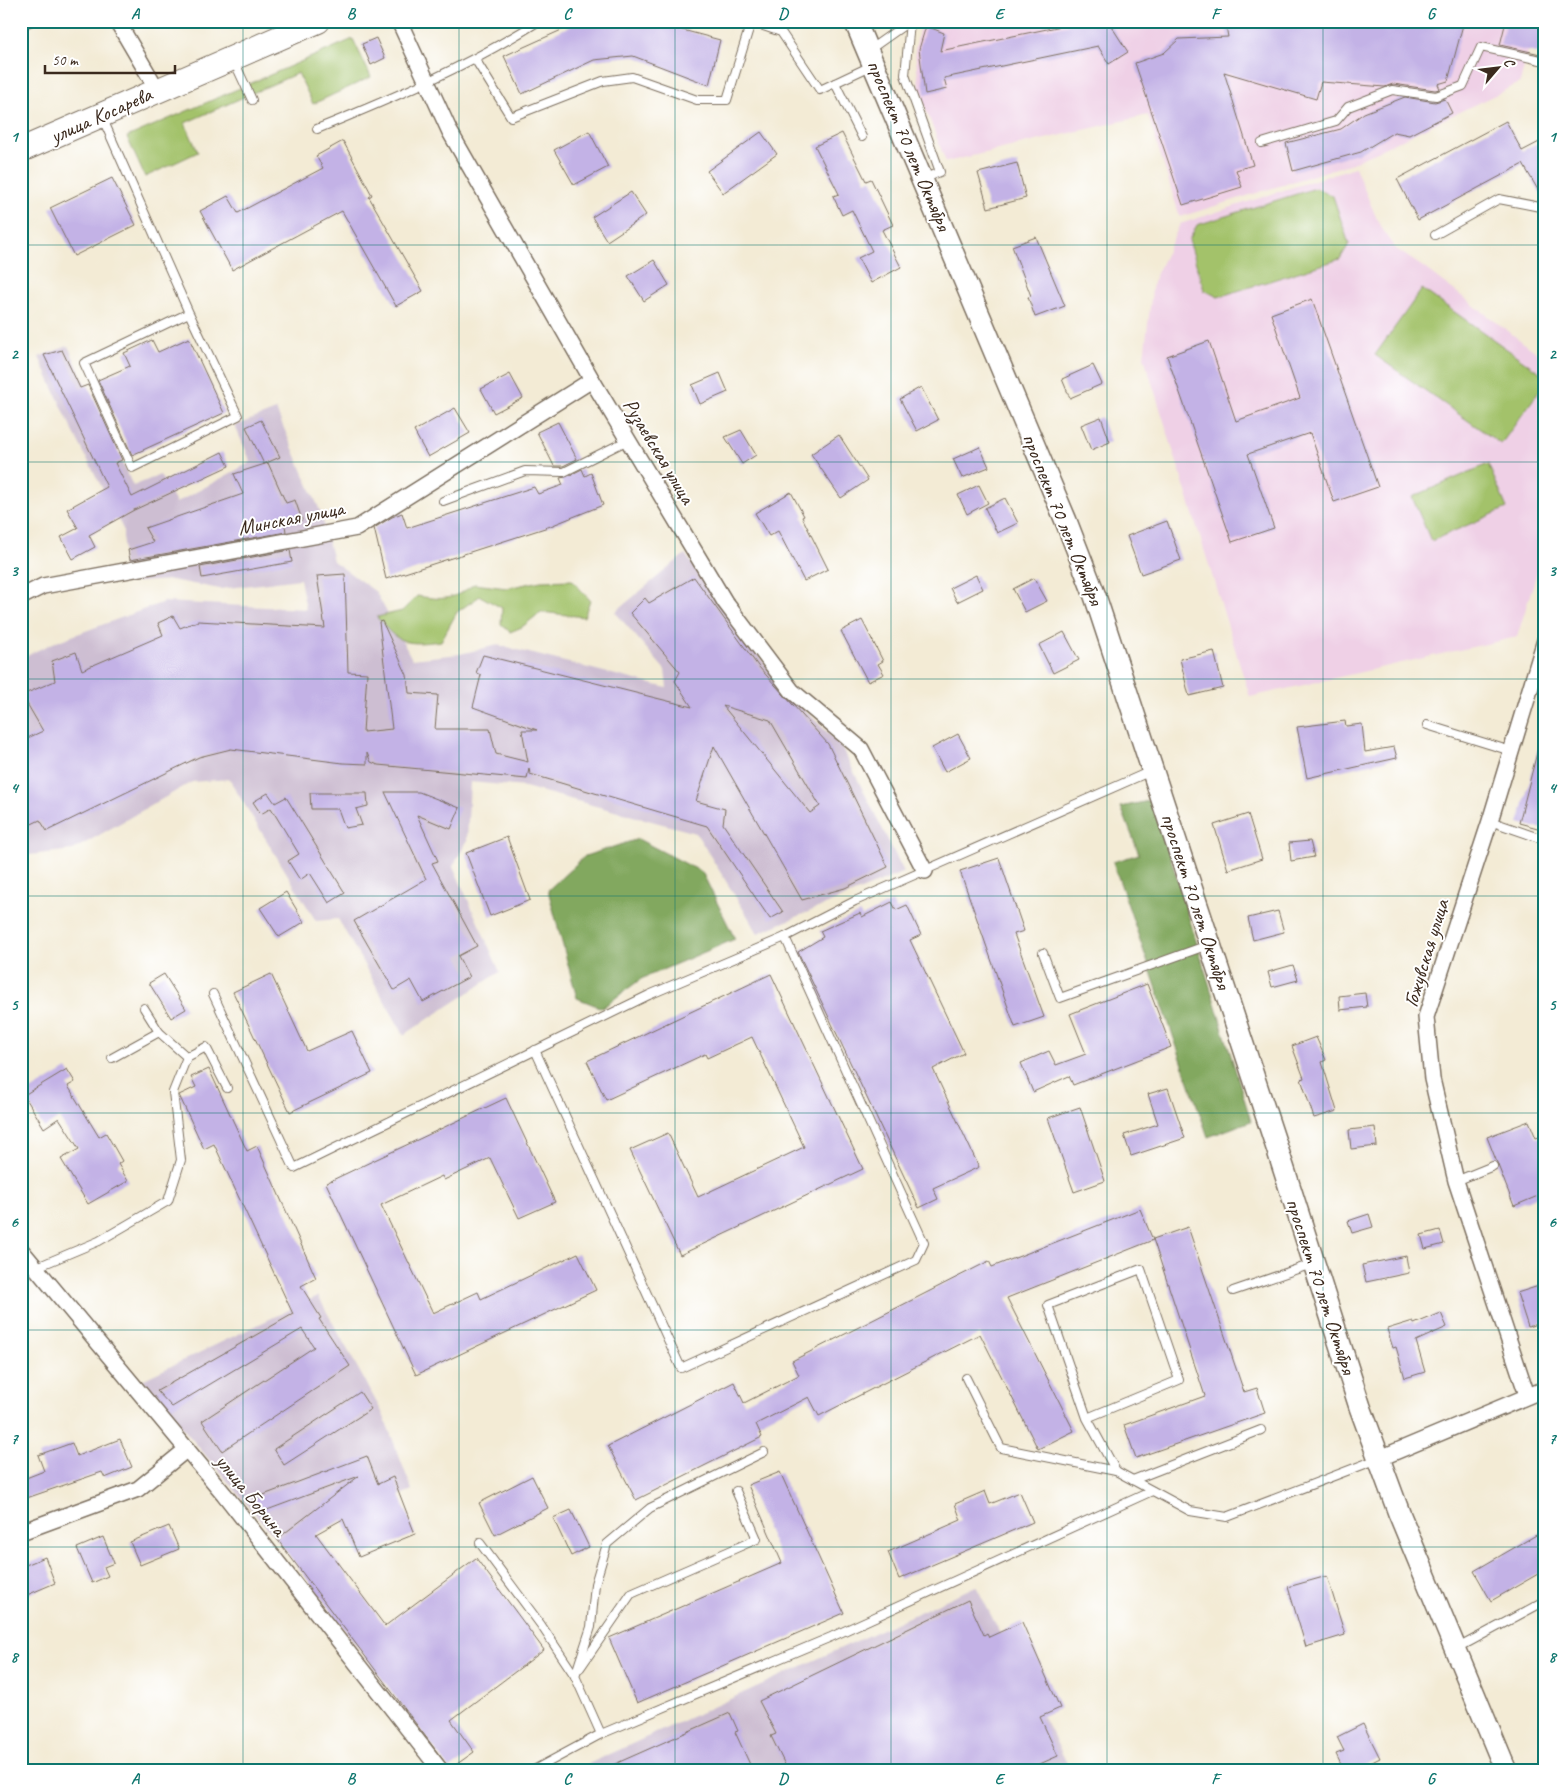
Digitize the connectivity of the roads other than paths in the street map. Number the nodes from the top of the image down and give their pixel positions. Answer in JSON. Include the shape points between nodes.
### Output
{"nodes":[{"id":1,"x":32,"y":21,"type":"edge"},
{"id":2,"x":117,"y":21,"type":"edge"},
{"id":3,"x":318,"y":21,"type":"edge"},
{"id":4,"x":399,"y":21,"type":"edge"},
{"id":5,"x":539,"y":21,"type":"edge"},
{"id":6,"x":750,"y":22,"type":"edge"},
{"id":7,"x":910,"y":22,"type":"edge"},
{"id":8,"x":21,"y":26,"type":"edge"},
{"id":9,"x":865,"y":39,"type":"edge"},
{"id":10,"x":232,"y":58,"type":"junction"},
{"id":11,"x":475,"y":59,"type":"junction"},
{"id":12,"x":1545,"y":61,"type":"edge"},
{"id":13,"x":427,"y":82,"type":"junction"},
{"id":14,"x":835,"y":83,"type":"junction"},
{"id":15,"x":158,"y":90,"type":"junction"},
{"id":16,"x":252,"y":100,"type":"dead end"},
{"id":17,"x":102,"y":115,"type":"junction"},
{"id":18,"x":317,"y":130,"type":"dead end"},
{"id":19,"x":862,"y":137,"type":"dead end"},
{"id":20,"x":1262,"y":144,"type":"dead end"},
{"id":21,"x":21,"y":150,"type":"edge"},
{"id":22,"x":923,"y":179,"type":"junction"},
{"id":23,"x":1545,"y":208,"type":"edge"},
{"id":24,"x":1435,"y":235,"type":"dead end"},
{"id":25,"x":189,"y":313,"type":"junction"},
{"id":26,"x":592,"y":380,"type":"junction"},
{"id":27,"x":628,"y":440,"type":"junction"},
{"id":28,"x":443,"y":501,"type":"dead end"},
{"id":29,"x":21,"y":597,"type":"edge"},
{"id":30,"x":1545,"y":640,"type":"edge"},
{"id":31,"x":1427,"y":725,"type":"dead end"},
{"id":32,"x":1511,"y":751,"type":"junction"},
{"id":33,"x":1153,"y":770,"type":"junction"},
{"id":34,"x":1490,"y":821,"type":"junction"},
{"id":35,"x":1545,"y":840,"type":"edge"},
{"id":36,"x":926,"y":871,"type":"junction"},
{"id":37,"x":785,"y":937,"type":"junction"},
{"id":38,"x":1210,"y":944,"type":"junction"},
{"id":39,"x":1043,"y":953,"type":"dead end"},
{"id":40,"x":212,"y":994,"type":"dead end"},
{"id":41,"x":144,"y":1008,"type":"dead end"},
{"id":42,"x":159,"y":1032,"type":"junction"},
{"id":43,"x":535,"y":1050,"type":"junction"},
{"id":44,"x":187,"y":1057,"type":"junction"},
{"id":45,"x":112,"y":1058,"type":"dead end"},
{"id":46,"x":227,"y":1088,"type":"dead end"},
{"id":47,"x":1493,"y":1166,"type":"dead end"},
{"id":48,"x":1456,"y":1181,"type":"junction"},
{"id":49,"x":21,"y":1250,"type":"edge"},
{"id":50,"x":1314,"y":1263,"type":"junction"},
{"id":51,"x":37,"y":1267,"type":"junction"},
{"id":52,"x":1233,"y":1291,"type":"dead end"},
{"id":53,"x":966,"y":1378,"type":"dead end"},
{"id":54,"x":1545,"y":1389,"type":"edge"},
{"id":55,"x":1527,"y":1395,"type":"junction"},
{"id":56,"x":1087,"y":1418,"type":"junction"},
{"id":57,"x":1261,"y":1430,"type":"dead end"},
{"id":58,"x":187,"y":1449,"type":"junction"},
{"id":59,"x":764,"y":1452,"type":"dead end"},
{"id":60,"x":1378,"y":1459,"type":"junction"},
{"id":61,"x":1116,"y":1471,"type":"junction"},
{"id":62,"x":1133,"y":1480,"type":"junction"},
{"id":63,"x":736,"y":1491,"type":"dead end"},
{"id":64,"x":1152,"y":1491,"type":"junction"},
{"id":65,"x":21,"y":1532,"type":"edge"},
{"id":66,"x":480,"y":1543,"type":"dead end"},
{"id":67,"x":1545,"y":1601,"type":"edge"},
{"id":68,"x":1456,"y":1649,"type":"junction"},
{"id":69,"x":575,"y":1676,"type":"junction"},
{"id":70,"x":601,"y":1734,"type":"junction"},
{"id":71,"x":442,"y":1771,"type":"edge"},
{"id":72,"x":532,"y":1771,"type":"edge"},
{"id":73,"x":1506,"y":1771,"type":"edge"}],
"edges":[{"from":1,"to":8,"type":"lane"},
{"from":2,"to":15,"type":"street"},
{"from":3,"to":10,"type":"main road","name":"улица Косарева"},
{"from":4,"to":13,"type":"street","name":"Рузаевская улица"},
{"from":5,"to":11,"type":"lane"},
{"from":6,"to":11,"type":"lane","via":[[727,100],[697,100],[632,77],[603,81],[511,117]]},
{"from":6,"to":14,"type":"lane","via":[[781,32],[820,90]]},
{"from":7,"to":9,"type":"lane"},
{"from":7,"to":22,"type":"lane","via":[[905,75],[940,172]]},
{"from":9,"to":14,"type":"lane"},
{"from":9,"to":22,"type":"main road","name":"проспект 70 лет Октября"},
{"from":10,"to":15,"type":"main road","name":"улица Косарева"},
{"from":10,"to":16,"type":"lane"},
{"from":11,"to":13,"type":"lane"},
{"from":12,"to":20,"type":"lane","via":[[1481,47],[1463,86],[1436,96],[1392,90],[1348,107],[1336,120]]},
{"from":13,"to":18,"type":"lane"},
{"from":13,"to":26,"type":"street","name":"Рузаевская улица","via":[[450,132]]},
{"from":14,"to":19,"type":"lane"},
{"from":15,"to":17,"type":"main road","name":"улица Косарева"},
{"from":17,"to":21,"type":"main road","name":"улица Косарева"},
{"from":17,"to":25,"type":"lane"},
{"from":22,"to":33,"type":"main road","name":"проспект 70 лет Октября","via":[[1092,588]]},
{"from":23,"to":24,"type":"lane","via":[[1499,199]]},
{"from":25,"to":25,"type":"lane","via":[[84,363],[132,468],[238,416]]},
{"from":26,"to":27,"type":"street","name":"Рузаевская улица"},
{"from":26,"to":29,"type":"street","name":"Минская улица","via":[[357,528],[43,586]]},
{"from":27,"to":28,"type":"lane","via":[[564,472],[525,471]]},
{"from":27,"to":36,"type":"street","name":"Рузаевская улица","via":[[725,602],[792,691],[861,749]]},
{"from":30,"to":32,"type":"street","name":"Гожувская улица"},
{"from":31,"to":32,"type":"lane"},
{"from":32,"to":34,"type":"street","name":"Гожувская улица"},
{"from":33,"to":36,"type":"lane"},
{"from":33,"to":38,"type":"main road","name":"проспект 70 лет Октября"},
{"from":34,"to":35,"type":"lane"},
{"from":34,"to":48,"type":"street","name":"Гожувская улица","via":[[1426,1017],[1432,1079]]},
{"from":36,"to":37,"type":"lane","via":[[855,901]]},
{"from":37,"to":43,"type":"lane","via":[[649,995]]},
{"from":37,"to":43,"type":"lane","via":[[924,1243],[916,1260],[690,1364],[680,1368]]},
{"from":38,"to":39,"type":"lane","via":[[1060,998]]},
{"from":38,"to":50,"type":"main road","name":"проспект 70 лет Октября"},
{"from":40,"to":43,"type":"lane","via":[[294,1168]]},
{"from":41,"to":42,"type":"lane"},
{"from":42,"to":44,"type":"lane"},
{"from":42,"to":45,"type":"lane"},
{"from":44,"to":46,"type":"lane","via":[[206,1046]]},
{"from":44,"to":51,"type":"lane","via":[[173,1092],[181,1160],[168,1201],[99,1241]]},
{"from":47,"to":48,"type":"lane"},
{"from":48,"to":55,"type":"street","name":"Гожувская улица"},
{"from":49,"to":51,"type":"street","name":"улица Борина"},
{"from":50,"to":52,"type":"lane"},
{"from":50,"to":60,"type":"main road","name":"проспект 70 лет Октября"},
{"from":51,"to":58,"type":"street","name":"улица Борина"},
{"from":53,"to":61,"type":"lane","via":[[1001,1448]]},
{"from":54,"to":55,"type":"street"},
{"from":55,"to":60,"type":"street"},
{"from":56,"to":56,"type":"lane","via":[[1048,1305],[1141,1269],[1179,1380]]},
{"from":56,"to":61,"type":"lane"},
{"from":57,"to":62,"type":"lane"},
{"from":58,"to":65,"type":"street","via":[[138,1489]]},
{"from":58,"to":71,"type":"street","name":"улица Борина"},
{"from":59,"to":69,"type":"lane","via":[[650,1508],[606,1544],[595,1584],[591,1627]]},
{"from":60,"to":64,"type":"lane","via":[[1227,1517],[1190,1511]]},
{"from":60,"to":68,"type":"main road","name":"проспект 70 лет Октября"},
{"from":61,"to":62,"type":"lane"},
{"from":62,"to":64,"type":"lane"},
{"from":63,"to":69,"type":"lane","via":[[757,1539],[631,1594]]},
{"from":64,"to":70,"type":"lane","via":[[830,1637]]},
{"from":66,"to":69,"type":"lane"},
{"from":67,"to":68,"type":"lane"},
{"from":68,"to":73,"type":"main road","name":"проспект 70 лет Октября"},
{"from":69,"to":70,"type":"lane"},
{"from":70,"to":72,"type":"lane"}]}
